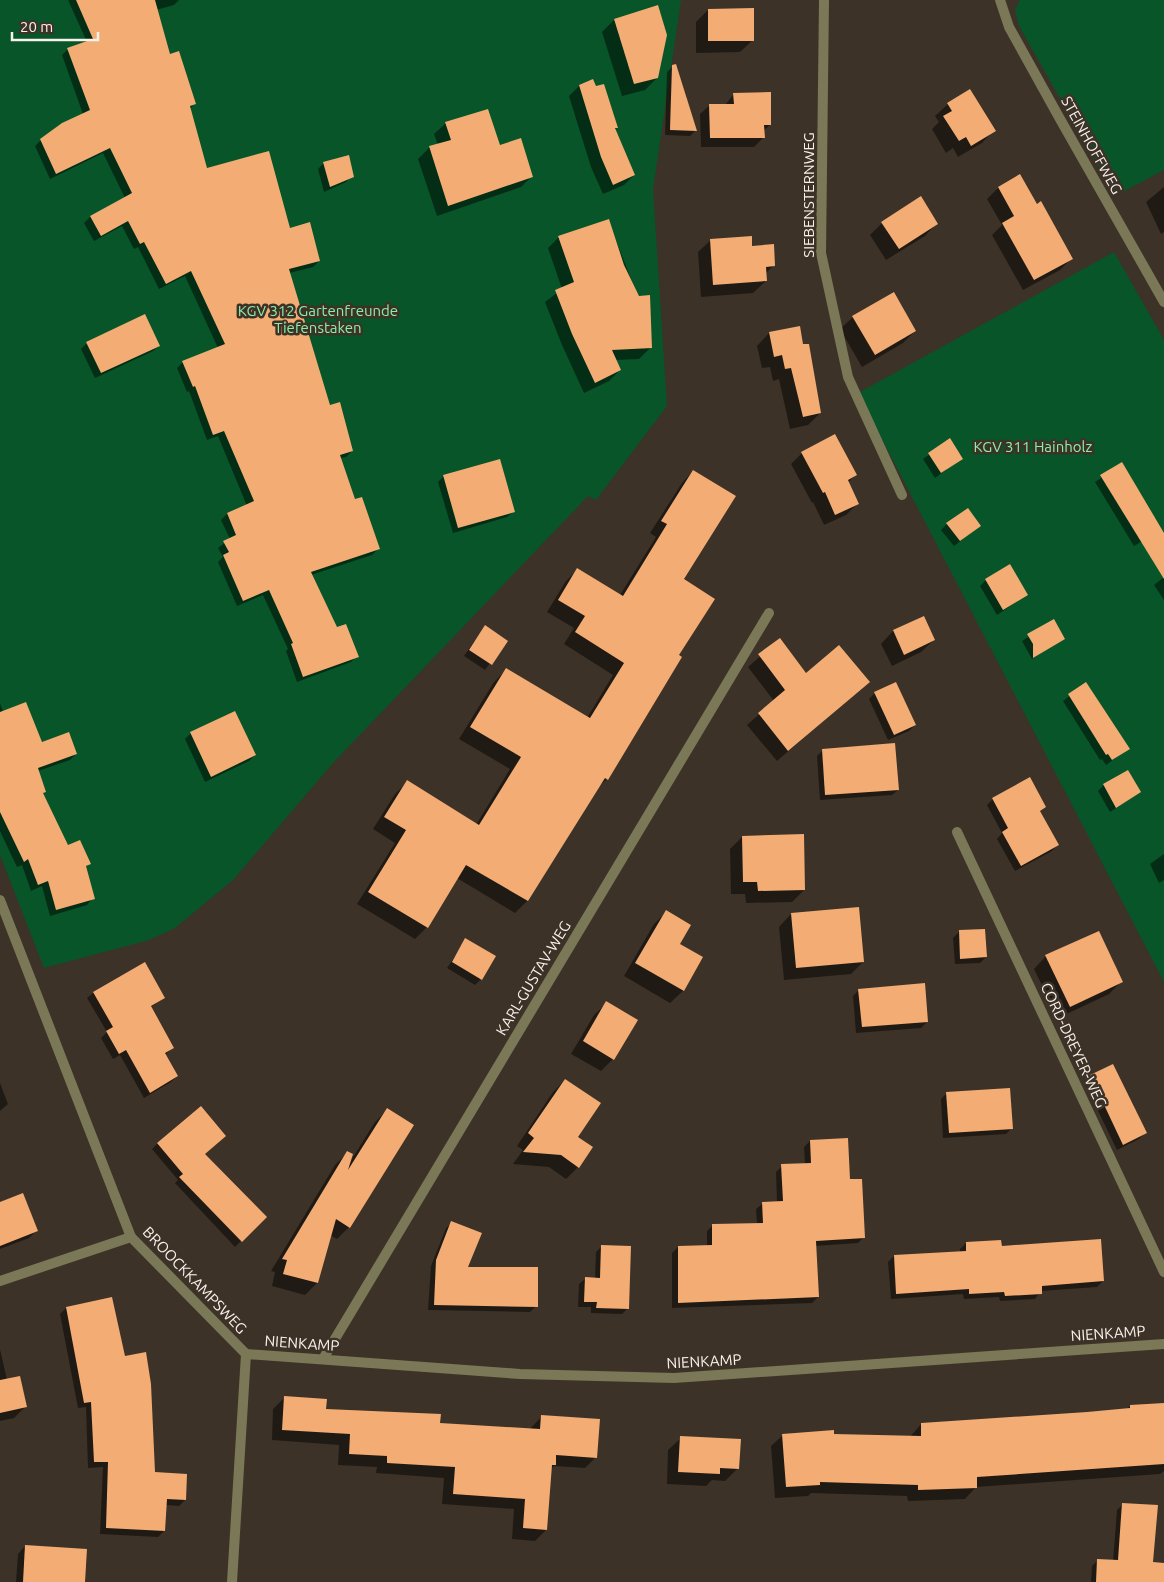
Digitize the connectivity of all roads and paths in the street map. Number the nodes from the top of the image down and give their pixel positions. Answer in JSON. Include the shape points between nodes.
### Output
{"nodes":[{"id":1,"x":824,"y":0,"type":"edge"},
{"id":2,"x":1000,"y":0,"type":"edge"},
{"id":3,"x":1164,"y":302,"type":"edge"},
{"id":4,"x":902,"y":496,"type":"dead end"},
{"id":5,"x":769,"y":612,"type":"dead end"},
{"id":6,"x":957,"y":832,"type":"dead end"},
{"id":7,"x":0,"y":900,"type":"edge"},
{"id":8,"x":131,"y":1237,"type":"junction"},
{"id":9,"x":1164,"y":1272,"type":"edge"},
{"id":10,"x":0,"y":1281,"type":"edge"},
{"id":11,"x":1164,"y":1344,"type":"edge"},
{"id":12,"x":246,"y":1354,"type":"junction"},
{"id":13,"x":323,"y":1359,"type":"junction"},
{"id":14,"x":232,"y":1582,"type":"edge"}],
"edges":[{"from":1,"to":4,"type":"street","name":"SIEBENSTERNWEG","via":[[821,253],[848,377]]},
{"from":2,"to":3,"type":"street","name":"STEINHOFFWEG","via":[[1009,26],[1055,111]]},
{"from":5,"to":13,"type":"street","name":"KARL-GUSTAV-WEG"},
{"from":6,"to":9,"type":"street","name":"CORD-DREYER-WEG"},
{"from":7,"to":8,"type":"street","name":"BROOCKKAMPSWEG"},
{"from":8,"to":10,"type":"street"},
{"from":8,"to":12,"type":"street","name":"BROOCKKAMPSWEG"},
{"from":11,"to":13,"type":"street","name":"NIENKAMP","via":[[674,1378],[520,1374]]},
{"from":12,"to":13,"type":"street","name":"NIENKAMP"},
{"from":12,"to":14,"type":"street","name":"BROOCKKAMPSWEG"}]}
